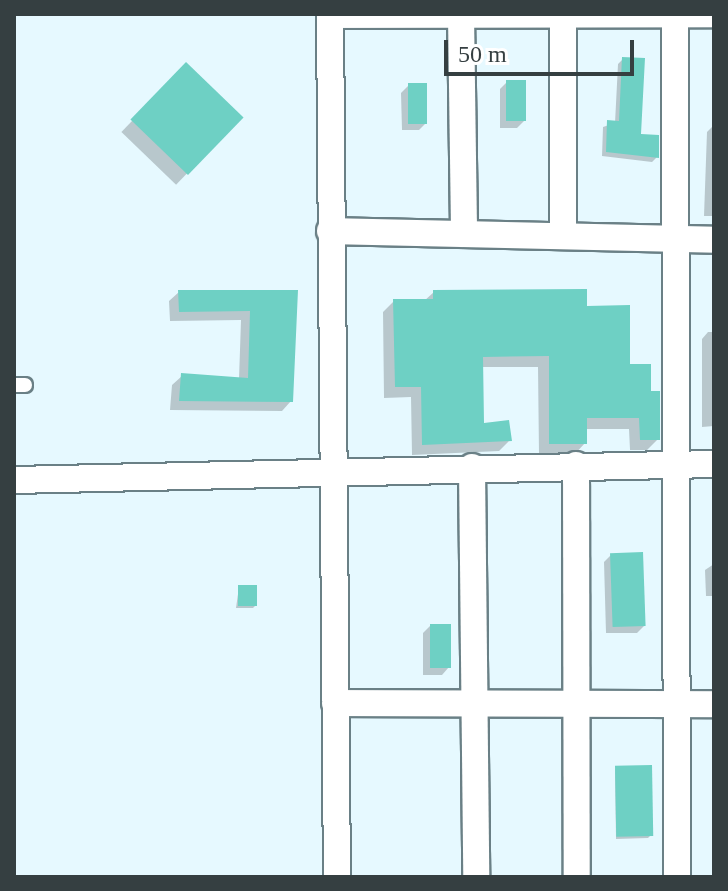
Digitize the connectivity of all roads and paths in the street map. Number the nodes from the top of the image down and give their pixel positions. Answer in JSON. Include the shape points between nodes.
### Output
{"nodes":[{"id":1,"x":330,"y":14,"type":"edge"},
{"id":2,"x":563,"y":14,"type":"edge"},
{"id":3,"x":675,"y":14,"type":"edge"},
{"id":4,"x":714,"y":14,"type":"edge"},
{"id":5,"x":461,"y":15,"type":"edge"},
{"id":6,"x":330,"y":231,"type":"junction"},
{"id":7,"x":464,"y":234,"type":"junction"},
{"id":8,"x":563,"y":236,"type":"junction"},
{"id":9,"x":674,"y":239,"type":"junction"},
{"id":10,"x":714,"y":240,"type":"edge"},
{"id":11,"x":676,"y":464,"type":"junction"},
{"id":12,"x":714,"y":464,"type":"edge"},
{"id":13,"x":576,"y":465,"type":"junction"},
{"id":14,"x":472,"y":467,"type":"junction"},
{"id":15,"x":331,"y":473,"type":"junction"},
{"id":16,"x":14,"y":480,"type":"edge"},
{"id":17,"x":335,"y":703,"type":"junction"},
{"id":18,"x":676,"y":704,"type":"junction"},
{"id":19,"x":714,"y":704,"type":"edge"},
{"id":20,"x":574,"y":705,"type":"junction"},
{"id":21,"x":476,"y":706,"type":"junction"},
{"id":22,"x":337,"y":877,"type":"edge"},
{"id":23,"x":476,"y":877,"type":"edge"},
{"id":24,"x":577,"y":877,"type":"edge"},
{"id":25,"x":677,"y":877,"type":"edge"}],
"edges":[{"from":1,"to":5,"type":"street"},
{"from":1,"to":6,"type":"street"},
{"from":2,"to":3,"type":"street"},
{"from":2,"to":5,"type":"street"},
{"from":2,"to":8,"type":"street"},
{"from":3,"to":4,"type":"street"},
{"from":3,"to":9,"type":"street"},
{"from":5,"to":7,"type":"street"},
{"from":6,"to":7,"type":"street"},
{"from":6,"to":15,"type":"street"},
{"from":7,"to":8,"type":"street"},
{"from":8,"to":9,"type":"street"},
{"from":9,"to":10,"type":"street"},
{"from":9,"to":11,"type":"street"},
{"from":11,"to":12,"type":"street"},
{"from":11,"to":13,"type":"street"},
{"from":11,"to":18,"type":"street"},
{"from":13,"to":14,"type":"street"},
{"from":13,"to":20,"type":"street"},
{"from":14,"to":15,"type":"street"},
{"from":14,"to":21,"type":"street"},
{"from":15,"to":16,"type":"street"},
{"from":15,"to":17,"type":"street"},
{"from":17,"to":21,"type":"street"},
{"from":17,"to":22,"type":"street"},
{"from":18,"to":19,"type":"street"},
{"from":18,"to":20,"type":"street"},
{"from":18,"to":25,"type":"street"},
{"from":20,"to":21,"type":"street"},
{"from":20,"to":24,"type":"street"},
{"from":21,"to":23,"type":"street"}]}
